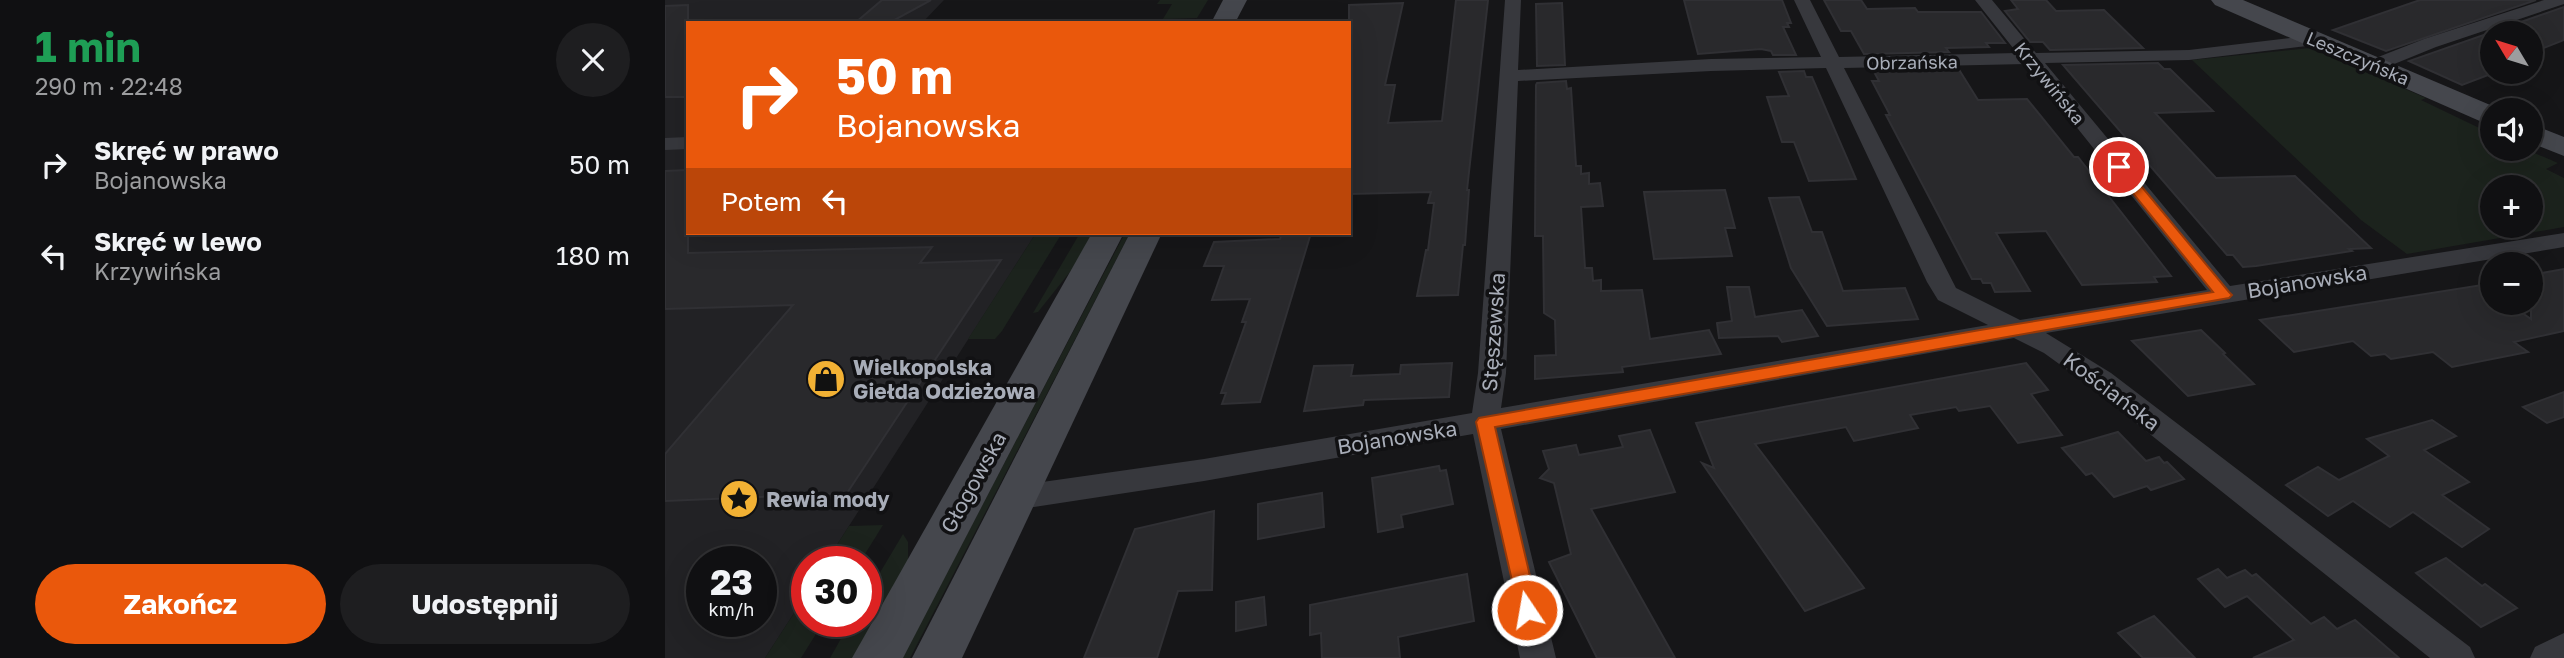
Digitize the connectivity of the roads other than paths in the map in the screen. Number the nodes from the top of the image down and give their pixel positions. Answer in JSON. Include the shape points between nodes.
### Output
{"nodes":[{"id":1,"x":1235,"y":0,"type":"edge"},
{"id":2,"x":1513,"y":0,"type":"edge"},
{"id":3,"x":1802,"y":0,"type":"edge"},
{"id":4,"x":1983,"y":0,"type":"edge"},
{"id":5,"x":2223,"y":0,"type":"edge"},
{"id":6,"x":2560,"y":0,"type":"edge"},
{"id":7,"x":1224,"y":21,"type":"edge"},
{"id":8,"x":2315,"y":40,"type":"junction"},
{"id":9,"x":2031,"y":60,"type":"junction"},
{"id":10,"x":1834,"y":63,"type":"junction"},
{"id":11,"x":2375,"y":65,"type":"junction"},
{"id":12,"x":1509,"y":76,"type":"junction"},
{"id":13,"x":2480,"y":111,"type":"edge"},
{"id":14,"x":2543,"y":138,"type":"edge"},
{"id":15,"x":686,"y":143,"type":"edge"},
{"id":16,"x":665,"y":144,"type":"edge"},
{"id":17,"x":2564,"y":147,"type":"edge"},
{"id":18,"x":1107,"y":235,"type":"edge"},
{"id":19,"x":1145,"y":235,"type":"edge"},
{"id":20,"x":2564,"y":240,"type":"edge"},
{"id":21,"x":2224,"y":295,"type":"junction"},
{"id":22,"x":2018,"y":330,"type":"junction"},
{"id":23,"x":1485,"y":422,"type":"junction"},
{"id":24,"x":1015,"y":498,"type":"junction"},
{"id":25,"x":2564,"y":649,"type":"edge"},
{"id":26,"x":877,"y":658,"type":"edge"},
{"id":27,"x":937,"y":658,"type":"edge"},
{"id":28,"x":1538,"y":658,"type":"edge"},
{"id":29,"x":2457,"y":658,"type":"edge"},
{"id":30,"x":2548,"y":658,"type":"edge"}],
"edges":[{"from":1,"to":7,"type":"main road"},
{"from":2,"to":12,"type":"street","name":"Stęszewska"},
{"from":3,"to":10,"type":"street","name":"Kościańska"},
{"from":4,"to":9,"type":"street","name":"Krzywińska"},
{"from":5,"to":8,"type":"main road","name":"Leszczyńska"},
{"from":6,"to":11,"type":"street"},
{"from":8,"to":9,"type":"street","name":"Obrzańska","via":[[2189,55]]},
{"from":8,"to":11,"type":"main road","name":"Leszczyńska"},
{"from":9,"to":10,"type":"street","name":"Obrzańska"},
{"from":9,"to":21,"type":"street","name":"Krzywińska"},
{"from":10,"to":12,"type":"street","name":"Obrzańska"},
{"from":10,"to":22,"type":"street","name":"Kościańska","via":[[1939,282],[1947,293]]},
{"from":11,"to":13,"type":"main road","name":"Leszczyńska"},
{"from":12,"to":23,"type":"street","name":"Stęszewska","via":[[1492,373]]},
{"from":14,"to":17,"type":"main road"},
{"from":15,"to":16,"type":"street"},
{"from":18,"to":26,"type":"main road","name":"Głogowska"},
{"from":19,"to":24,"type":"main road","name":"Głogowska"},
{"from":20,"to":21,"type":"street","name":"Bojanowska"},
{"from":21,"to":22,"type":"street","name":"Bojanowska"},
{"from":22,"to":23,"type":"street","name":"Bojanowska"},
{"from":22,"to":29,"type":"street","name":"Kościańska","via":[[2101,380]]},
{"from":23,"to":24,"type":"street","name":"Bojanowska"},
{"from":23,"to":28,"type":"street","name":"Stęszewska"},
{"from":24,"to":27,"type":"main road","name":"Głogowska"},
{"from":25,"to":30,"type":"street"}]}
